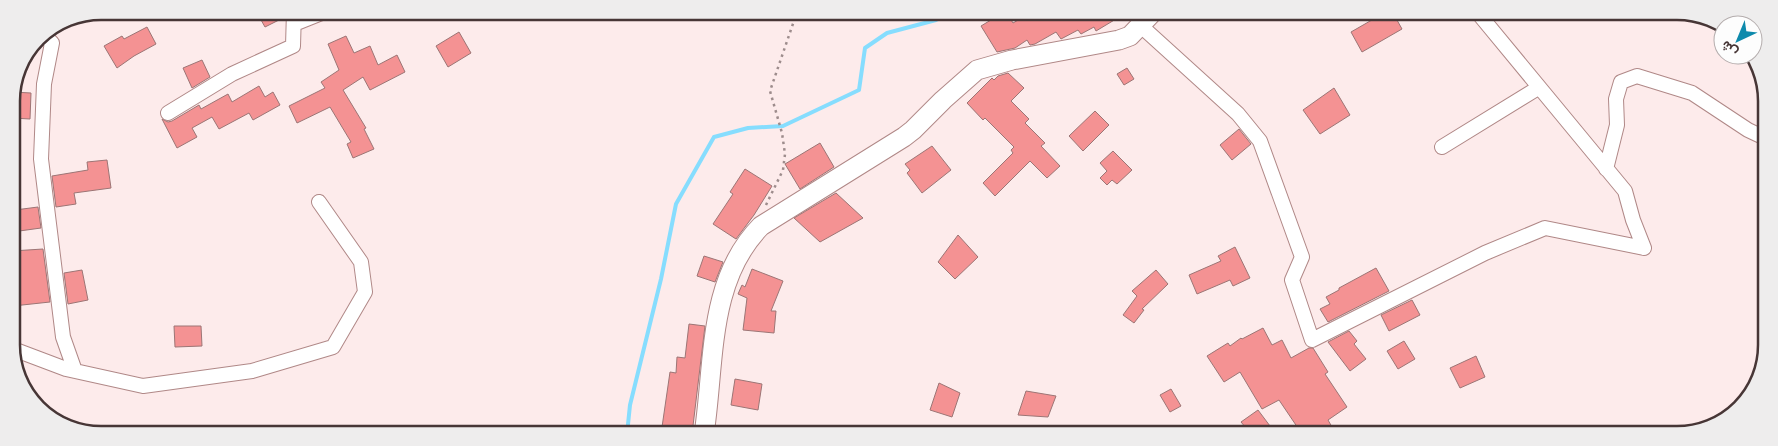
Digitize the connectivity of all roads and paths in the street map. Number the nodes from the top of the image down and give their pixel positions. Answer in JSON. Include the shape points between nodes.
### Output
{"nodes":[{"id":1,"x":294,"y":20,"type":"edge"},
{"id":2,"x":794,"y":20,"type":"edge"},
{"id":3,"x":1146,"y":20,"type":"edge"},
{"id":4,"x":1148,"y":20,"type":"edge"},
{"id":5,"x":1484,"y":20,"type":"edge"},
{"id":6,"x":49,"y":40,"type":"edge"},
{"id":7,"x":1538,"y":88,"type":"junction"},
{"id":8,"x":168,"y":113,"type":"dead end"},
{"id":9,"x":1758,"y":135,"type":"edge"},
{"id":10,"x":1442,"y":147,"type":"dead end"},
{"id":11,"x":1606,"y":169,"type":"junction"},
{"id":12,"x":319,"y":202,"type":"dead end"},
{"id":13,"x":766,"y":222,"type":"junction"},
{"id":14,"x":21,"y":352,"type":"edge"},
{"id":15,"x":75,"y":371,"type":"junction"},
{"id":16,"x":705,"y":426,"type":"edge"}],
"edges":[{"from":1,"to":8,"type":"street","via":[[293,46],[232,74]]},
{"from":2,"to":13,"type":"path","via":[[770,91],[786,154],[783,170],[764,208]]},
{"from":3,"to":13,"type":"main road","via":[[1130,36],[1119,40],[1012,60],[977,70],[904,137]]},
{"from":4,"to":11,"type":"street","via":[[1260,141],[1302,257],[1292,280],[1312,340],[1485,253],[1545,228],[1644,248],[1625,190]]},
{"from":5,"to":7,"type":"street"},
{"from":6,"to":15,"type":"street","via":[[52,43],[44,84],[40,159],[63,337]]},
{"from":7,"to":10,"type":"street"},
{"from":7,"to":11,"type":"street"},
{"from":9,"to":11,"type":"street","via":[[1692,93],[1637,76],[1621,82],[1616,99],[1617,125]]},
{"from":12,"to":15,"type":"street","via":[[361,262],[365,292],[333,347],[252,371],[144,386]]},
{"from":13,"to":16,"type":"main road","via":[[738,254],[722,295]]},
{"from":14,"to":15,"type":"street"}]}
